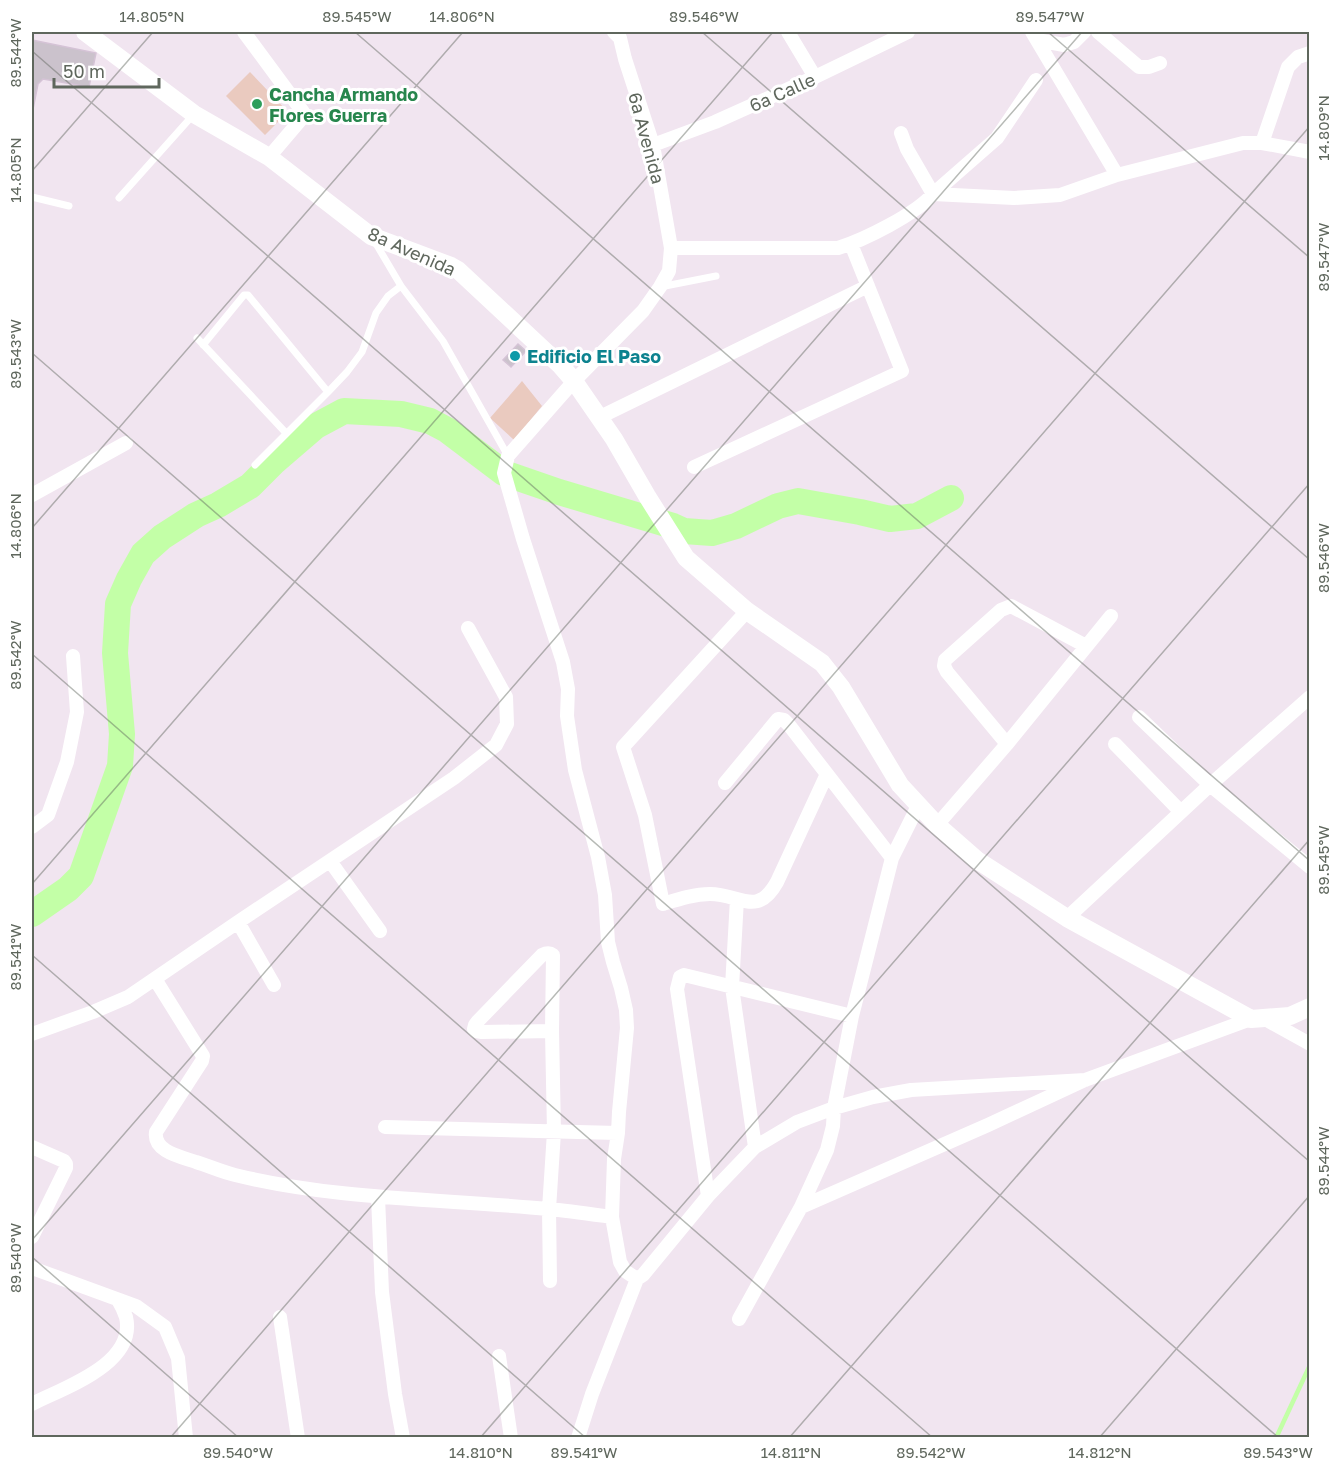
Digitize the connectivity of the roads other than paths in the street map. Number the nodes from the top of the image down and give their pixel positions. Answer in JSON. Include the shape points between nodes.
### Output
{"nodes":[{"id":1,"x":85,"y":32,"type":"edge"},
{"id":2,"x":244,"y":32,"type":"edge"},
{"id":3,"x":788,"y":32,"type":"edge"},
{"id":4,"x":908,"y":32,"type":"edge"},
{"id":5,"x":1084,"y":32,"type":"edge"},
{"id":6,"x":1098,"y":32,"type":"edge"},
{"id":7,"x":618,"y":34,"type":"edge"},
{"id":8,"x":1035,"y":36,"type":"edge"},
{"id":9,"x":1063,"y":38,"type":"edge"},
{"id":10,"x":1310,"y":53,"type":"edge"},
{"id":11,"x":1160,"y":63,"type":"dead end"},
{"id":12,"x":815,"y":77,"type":"junction"},
{"id":13,"x":1036,"y":80,"type":"dead end"},
{"id":14,"x":194,"y":114,"type":"junction"},
{"id":15,"x":901,"y":133,"type":"dead end"},
{"id":16,"x":1262,"y":143,"type":"junction"},
{"id":17,"x":653,"y":145,"type":"junction"},
{"id":18,"x":1310,"y":152,"type":"edge"},
{"id":19,"x":269,"y":157,"type":"junction"},
{"id":20,"x":1117,"y":175,"type":"junction"},
{"id":21,"x":933,"y":194,"type":"junction"},
{"id":22,"x":32,"y":197,"type":"edge"},
{"id":23,"x":119,"y":198,"type":"dead end"},
{"id":24,"x":69,"y":206,"type":"dead end"},
{"id":25,"x":371,"y":236,"type":"junction"},
{"id":26,"x":851,"y":244,"type":"junction"},
{"id":27,"x":670,"y":248,"type":"junction"},
{"id":28,"x":716,"y":276,"type":"dead end"},
{"id":29,"x":401,"y":286,"type":"junction"},
{"id":30,"x":868,"y":286,"type":"junction"},
{"id":31,"x":660,"y":287,"type":"junction"},
{"id":32,"x":197,"y":338,"type":"dead end"},
{"id":33,"x":203,"y":345,"type":"junction"},
{"id":34,"x":574,"y":381,"type":"junction"},
{"id":35,"x":328,"y":392,"type":"junction"},
{"id":36,"x":598,"y":418,"type":"junction"},
{"id":37,"x":286,"y":433,"type":"junction"},
{"id":38,"x":126,"y":443,"type":"dead end"},
{"id":39,"x":508,"y":456,"type":"junction"},
{"id":40,"x":255,"y":465,"type":"dead end"},
{"id":41,"x":694,"y":467,"type":"dead end"},
{"id":42,"x":32,"y":495,"type":"edge"},
{"id":43,"x":747,"y":611,"type":"junction"},
{"id":44,"x":1111,"y":616,"type":"dead end"},
{"id":45,"x":468,"y":628,"type":"dead end"},
{"id":46,"x":1086,"y":646,"type":"junction"},
{"id":47,"x":73,"y":656,"type":"dead end"},
{"id":48,"x":1310,"y":698,"type":"edge"},
{"id":49,"x":1139,"y":717,"type":"dead end"},
{"id":50,"x":1007,"y":744,"type":"junction"},
{"id":51,"x":1115,"y":744,"type":"dead end"},
{"id":52,"x":827,"y":774,"type":"junction"},
{"id":53,"x":725,"y":783,"type":"dead end"},
{"id":54,"x":1210,"y":785,"type":"junction"},
{"id":55,"x":918,"y":806,"type":"junction"},
{"id":56,"x":1181,"y":812,"type":"junction"},
{"id":57,"x":936,"y":825,"type":"junction"},
{"id":58,"x":32,"y":827,"type":"edge"},
{"id":59,"x":892,"y":858,"type":"junction"},
{"id":60,"x":330,"y":861,"type":"junction"},
{"id":61,"x":1310,"y":867,"type":"edge"},
{"id":62,"x":737,"y":899,"type":"junction"},
{"id":63,"x":1067,"y":918,"type":"junction"},
{"id":64,"x":238,"y":922,"type":"junction"},
{"id":65,"x":380,"y":931,"type":"dead end"},
{"id":66,"x":155,"y":979,"type":"junction"},
{"id":67,"x":274,"y":985,"type":"dead end"},
{"id":68,"x":732,"y":987,"type":"junction"},
{"id":69,"x":1310,"y":1007,"type":"edge"},
{"id":70,"x":852,"y":1016,"type":"junction"},
{"id":71,"x":1258,"y":1019,"type":"junction"},
{"id":72,"x":552,"y":1031,"type":"junction"},
{"id":73,"x":32,"y":1034,"type":"edge"},
{"id":74,"x":1310,"y":1044,"type":"edge"},
{"id":75,"x":1085,"y":1080,"type":"junction"},
{"id":76,"x":834,"y":1108,"type":"junction"},
{"id":77,"x":385,"y":1127,"type":"dead end"},
{"id":78,"x":554,"y":1132,"type":"junction"},
{"id":79,"x":618,"y":1133,"type":"junction"},
{"id":80,"x":32,"y":1147,"type":"edge"},
{"id":81,"x":755,"y":1147,"type":"junction"},
{"id":82,"x":708,"y":1196,"type":"junction"},
{"id":83,"x":378,"y":1197,"type":"junction"},
{"id":84,"x":801,"y":1208,"type":"junction"},
{"id":85,"x":549,"y":1209,"type":"junction"},
{"id":86,"x":612,"y":1217,"type":"junction"},
{"id":87,"x":32,"y":1237,"type":"edge"},
{"id":88,"x":32,"y":1268,"type":"edge"},
{"id":89,"x":637,"y":1279,"type":"junction"},
{"id":90,"x":550,"y":1281,"type":"dead end"},
{"id":91,"x":118,"y":1299,"type":"junction"},
{"id":92,"x":280,"y":1317,"type":"dead end"},
{"id":93,"x":739,"y":1319,"type":"dead end"},
{"id":94,"x":499,"y":1356,"type":"dead end"},
{"id":95,"x":32,"y":1404,"type":"edge"},
{"id":96,"x":186,"y":1437,"type":"edge"},
{"id":97,"x":298,"y":1437,"type":"edge"},
{"id":98,"x":403,"y":1437,"type":"edge"},
{"id":99,"x":511,"y":1437,"type":"edge"},
{"id":100,"x":578,"y":1437,"type":"edge"}],
"edges":[{"from":1,"to":14,"type":"street","name":"8a Avenida"},
{"from":2,"to":19,"type":"street","via":[[303,112],[303,117]]},
{"from":3,"to":12,"type":"street"},
{"from":4,"to":12,"type":"street","name":"6a Calle"},
{"from":5,"to":9,"type":"street","via":[[1074,42]]},
{"from":6,"to":11,"type":"street","via":[[1139,67]]},
{"from":7,"to":17,"type":"street","name":"6a Avenida"},
{"from":8,"to":9,"type":"street"},
{"from":8,"to":20,"type":"street"},
{"from":10,"to":16,"type":"street","via":[[1298,57],[1288,67]]},
{"from":12,"to":17,"type":"street","name":"6a Calle"},
{"from":13,"to":21,"type":"street","via":[[997,138]]},
{"from":14,"to":19,"type":"street","name":"8a Avenida"},
{"from":14,"to":23,"type":"lane"},
{"from":15,"to":21,"type":"street"},
{"from":16,"to":18,"type":"street"},
{"from":16,"to":20,"type":"street","via":[[1243,143]]},
{"from":17,"to":27,"type":"street","name":"6a Avenida"},
{"from":19,"to":25,"type":"street","name":"8a Avenida"},
{"from":20,"to":21,"type":"street","via":[[1060,195],[1014,198]]},
{"from":21,"to":26,"type":"street","via":[[925,203]]},
{"from":22,"to":24,"type":"lane"},
{"from":25,"to":29,"type":"lane"},
{"from":25,"to":34,"type":"street","name":"8a Avenida","via":[[458,270]]},
{"from":26,"to":27,"type":"street","via":[[838,248]]},
{"from":26,"to":30,"type":"street"},
{"from":27,"to":31,"type":"street","name":"6a Avenida","via":[[669,271]]},
{"from":28,"to":31,"type":"lane"},
{"from":29,"to":35,"type":"lane","via":[[376,313],[362,352]]},
{"from":29,"to":39,"type":"lane","via":[[443,341]]},
{"from":30,"to":36,"type":"street"},
{"from":30,"to":41,"type":"street","via":[[902,371]]},
{"from":31,"to":34,"type":"street","name":"6a Avenida","via":[[643,311]]},
{"from":32,"to":33,"type":"lane"},
{"from":33,"to":35,"type":"lane","via":[[248,295]]},
{"from":33,"to":37,"type":"lane"},
{"from":34,"to":36,"type":"street","name":"8a Avenida"},
{"from":34,"to":39,"type":"street","name":"6a Avenida"},
{"from":35,"to":37,"type":"lane"},
{"from":36,"to":43,"type":"street","name":"8a Avenida","via":[[686,558]]},
{"from":37,"to":40,"type":"lane"},
{"from":38,"to":42,"type":"street"},
{"from":39,"to":79,"type":"street","via":[[504,473],[563,662],[575,770],[598,857],[608,942],[626,1010]]},
{"from":43,"to":55,"type":"street","name":"8a Avenida","via":[[822,663],[841,687],[900,785]]},
{"from":43,"to":62,"type":"street","via":[[623,747],[645,815],[663,904],[692,895]]},
{"from":44,"to":46,"type":"street"},
{"from":45,"to":60,"type":"street","via":[[506,697],[507,724],[496,746]]},
{"from":46,"to":50,"type":"street"},
{"from":46,"to":50,"type":"street","via":[[1011,606],[1001,610],[945,660],[946,672]]},
{"from":47,"to":58,"type":"street","via":[[77,711],[67,762],[48,815]]},
{"from":48,"to":54,"type":"street"},
{"from":49,"to":54,"type":"street"},
{"from":50,"to":57,"type":"street"},
{"from":51,"to":56,"type":"street"},
{"from":52,"to":53,"type":"street","via":[[789,725],[778,718]]},
{"from":52,"to":59,"type":"street"},
{"from":52,"to":62,"type":"street","via":[[773,890],[756,902]]},
{"from":54,"to":56,"type":"street"},
{"from":54,"to":61,"type":"street"},
{"from":55,"to":57,"type":"street","name":"8a Avenida"},
{"from":55,"to":59,"type":"street"},
{"from":56,"to":63,"type":"street"},
{"from":57,"to":63,"type":"street","name":"8a Avenida","via":[[978,860]]},
{"from":59,"to":70,"type":"street"},
{"from":60,"to":64,"type":"street"},
{"from":60,"to":65,"type":"street"},
{"from":62,"to":68,"type":"street"},
{"from":63,"to":71,"type":"street","name":"8a Avenida"},
{"from":64,"to":66,"type":"street"},
{"from":64,"to":67,"type":"street"},
{"from":66,"to":73,"type":"street","via":[[128,997]]},
{"from":66,"to":83,"type":"street","via":[[202,1056],[156,1132],[162,1147],[234,1175],[299,1188]]},
{"from":68,"to":70,"type":"street"},
{"from":68,"to":81,"type":"street"},
{"from":68,"to":82,"type":"street","via":[[684,975],[677,989]]},
{"from":69,"to":71,"type":"street","via":[[1290,1016]]},
{"from":70,"to":76,"type":"street"},
{"from":71,"to":74,"type":"street"},
{"from":71,"to":75,"type":"street"},
{"from":72,"to":72,"type":"street","via":[[474,1029],[547,953],[553,955]]},
{"from":72,"to":78,"type":"street"},
{"from":75,"to":76,"type":"street","via":[[911,1090]]},
{"from":75,"to":84,"type":"street"},
{"from":76,"to":81,"type":"street","via":[[797,1122]]},
{"from":76,"to":84,"type":"street","via":[[827,1150]]},
{"from":77,"to":78,"type":"street"},
{"from":78,"to":79,"type":"street"},
{"from":78,"to":85,"type":"street"},
{"from":79,"to":86,"type":"street"},
{"from":80,"to":87,"type":"street","via":[[64,1161],[66,1168]]},
{"from":81,"to":82,"type":"street"},
{"from":82,"to":89,"type":"street"},
{"from":83,"to":85,"type":"street"},
{"from":83,"to":98,"type":"street","via":[[382,1292]]},
{"from":84,"to":93,"type":"street"},
{"from":85,"to":86,"type":"street"},
{"from":85,"to":90,"type":"street"},
{"from":86,"to":89,"type":"street","via":[[620,1262]]},
{"from":88,"to":91,"type":"street"},
{"from":89,"to":100,"type":"street"},
{"from":91,"to":95,"type":"street","via":[[126,1318],[126,1337],[117,1353],[97,1372]]},
{"from":91,"to":96,"type":"street","via":[[136,1306],[165,1328],[178,1358]]},
{"from":92,"to":97,"type":"street"},
{"from":94,"to":99,"type":"street"}]}
